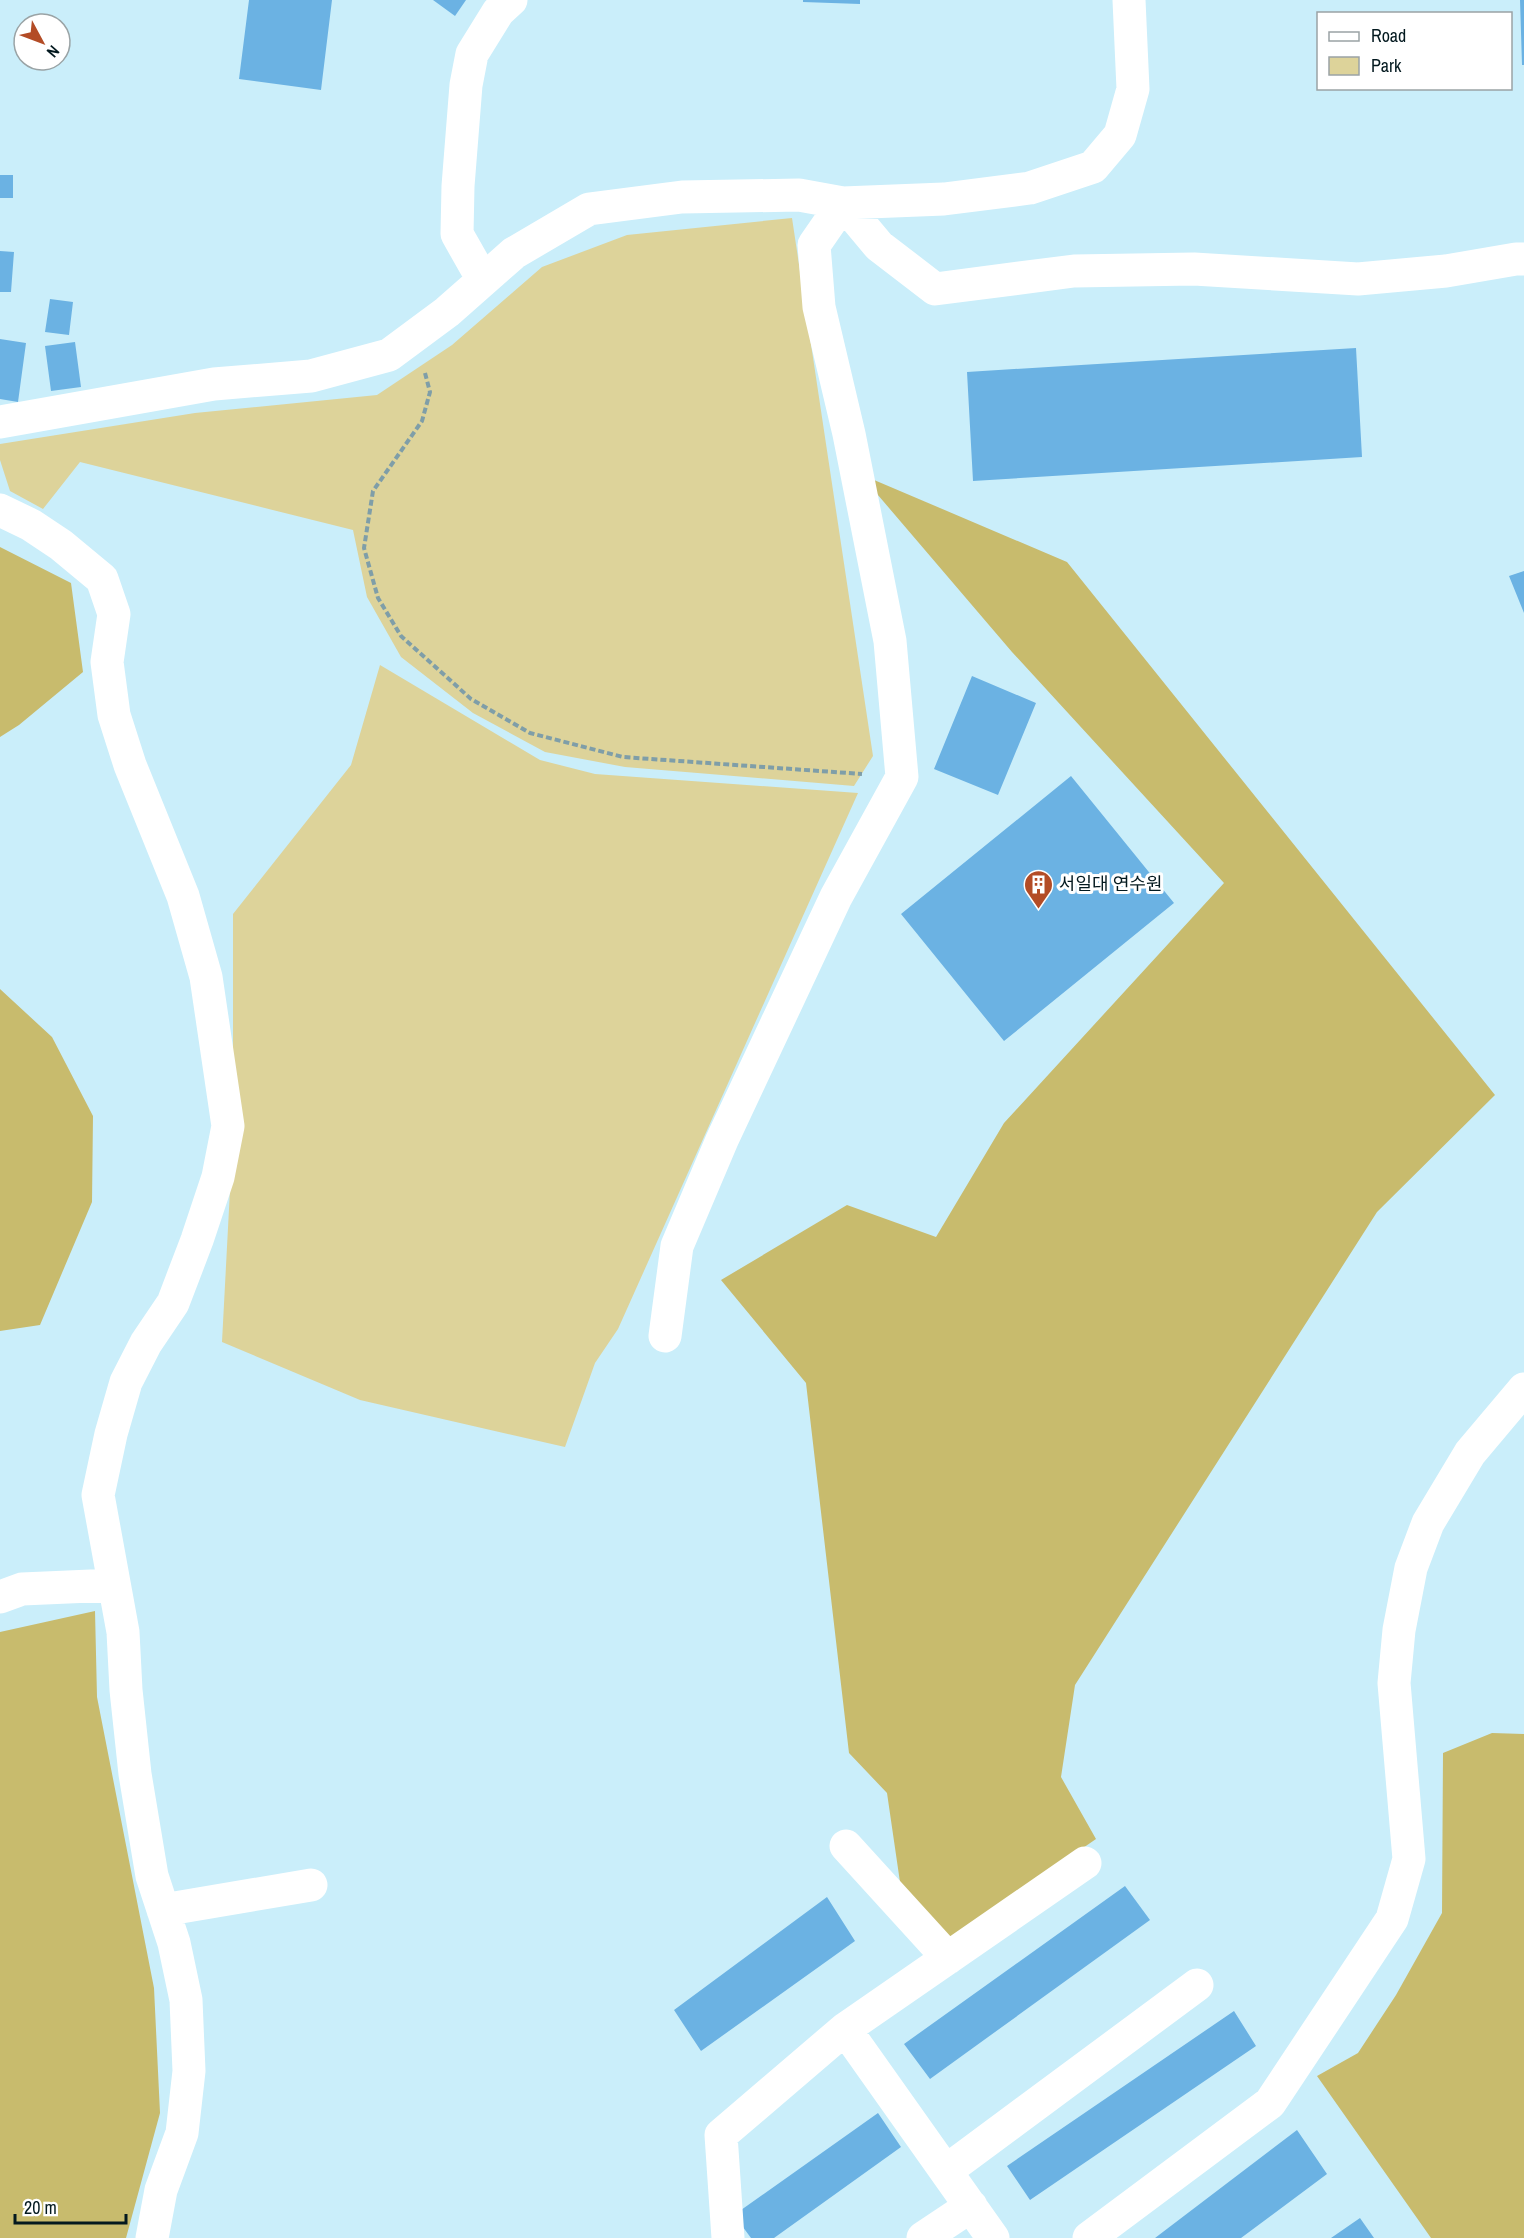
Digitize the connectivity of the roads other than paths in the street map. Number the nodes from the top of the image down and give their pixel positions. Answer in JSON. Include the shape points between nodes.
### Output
{"nodes":[{"id":1,"x":511,"y":0,"type":"edge"},
{"id":2,"x":1129,"y":0,"type":"edge"},
{"id":3,"x":843,"y":204,"type":"junction"},
{"id":4,"x":1524,"y":259,"type":"edge"},
{"id":5,"x":483,"y":280,"type":"junction"},
{"id":6,"x":0,"y":422,"type":"edge"},
{"id":7,"x":0,"y":510,"type":"edge"},
{"id":8,"x":665,"y":1336,"type":"dead end"},
{"id":9,"x":1524,"y":1389,"type":"edge"},
{"id":10,"x":114,"y":1585,"type":"junction"},
{"id":11,"x":0,"y":1597,"type":"edge"},
{"id":12,"x":846,"y":1846,"type":"dead end"},
{"id":13,"x":1085,"y":1863,"type":"dead end"},
{"id":14,"x":311,"y":1885,"type":"dead end"},
{"id":15,"x":163,"y":1910,"type":"junction"},
{"id":16,"x":948,"y":1958,"type":"junction"},
{"id":17,"x":1197,"y":1985,"type":"dead end"},
{"id":18,"x":845,"y":2029,"type":"junction"},
{"id":19,"x":946,"y":2171,"type":"junction"},
{"id":20,"x":971,"y":2206,"type":"junction"},
{"id":21,"x":152,"y":2238,"type":"edge"},
{"id":22,"x":728,"y":2238,"type":"edge"},
{"id":23,"x":922,"y":2238,"type":"edge"},
{"id":24,"x":993,"y":2238,"type":"edge"},
{"id":25,"x":1089,"y":2238,"type":"edge"}],
"edges":[{"from":1,"to":5,"type":"street","via":[[498,12],[472,54],[466,85],[457,234]]},
{"from":2,"to":3,"type":"street","via":[[1133,89],[1120,135],[1093,167],[1030,188],[944,199]]},
{"from":3,"to":4,"type":"street","via":[[879,246],[935,289],[1074,271],[1194,269],[1358,279]]},
{"from":3,"to":5,"type":"street","via":[[799,195],[694,196],[589,209],[514,253]]},
{"from":3,"to":8,"type":"street","via":[[814,245],[819,307],[890,641],[902,777],[836,897],[676,1246]]},
{"from":5,"to":6,"type":"street","via":[[389,355],[311,376],[214,384]]},
{"from":7,"to":10,"type":"street","via":[[61,545],[102,579],[114,614],[107,662],[114,716],[183,896],[206,976],[228,1126],[218,1177],[197,1240],[173,1303],[126,1382],[111,1434],[98,1495]]},
{"from":9,"to":25,"type":"street","via":[[1470,1453],[1428,1523],[1411,1568],[1394,1683],[1409,1859],[1392,1919],[1270,2103]]},
{"from":10,"to":11,"type":"street","via":[[22,1589]]},
{"from":10,"to":15,"type":"street","via":[[123,1632],[135,1774],[152,1876]]},
{"from":12,"to":16,"type":"street"},
{"from":13,"to":16,"type":"street"},
{"from":14,"to":15,"type":"street"},
{"from":15,"to":21,"type":"street","via":[[186,2000],[189,2072],[182,2133],[161,2190]]},
{"from":16,"to":18,"type":"street"},
{"from":17,"to":19,"type":"street"},
{"from":18,"to":19,"type":"street"},
{"from":18,"to":22,"type":"street","via":[[721,2135]]},
{"from":19,"to":20,"type":"street"},
{"from":20,"to":23,"type":"street"},
{"from":20,"to":24,"type":"street"}]}
